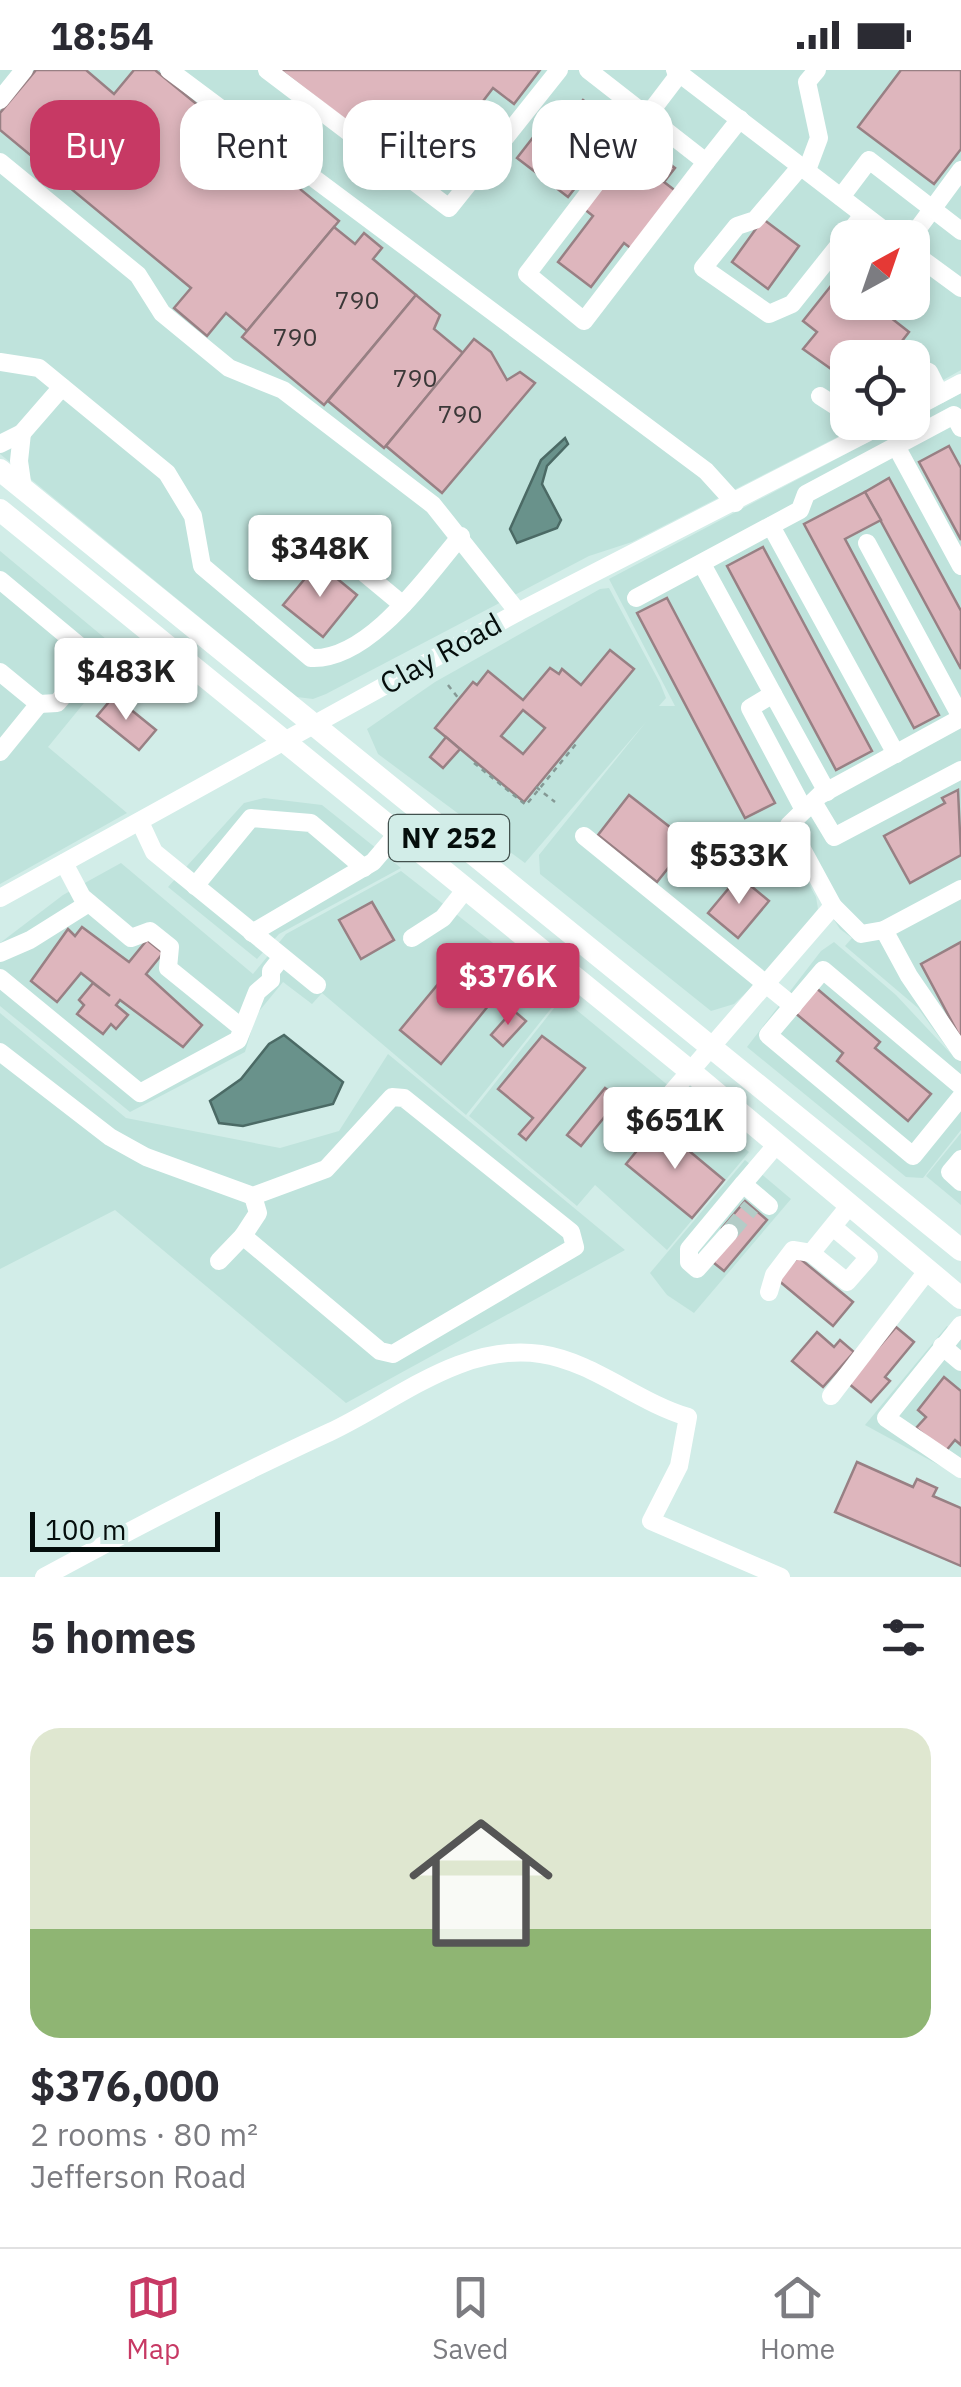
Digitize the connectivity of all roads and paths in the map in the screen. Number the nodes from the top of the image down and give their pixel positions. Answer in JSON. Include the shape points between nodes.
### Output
{"nodes":[{"id":1,"x":24,"y":70,"type":"edge"},
{"id":2,"x":168,"y":70,"type":"edge"},
{"id":3,"x":266,"y":70,"type":"edge"},
{"id":4,"x":559,"y":70,"type":"edge"},
{"id":5,"x":588,"y":70,"type":"edge"},
{"id":6,"x":792,"y":70,"type":"edge"},
{"id":7,"x":678,"y":72,"type":"edge"},
{"id":8,"x":812,"y":76,"type":"edge"},
{"id":9,"x":0,"y":100,"type":"edge"},
{"id":10,"x":625,"y":100,"type":"edge"},
{"id":11,"x":658,"y":100,"type":"edge"},
{"id":12,"x":740,"y":120,"type":"junction"},
{"id":13,"x":673,"y":137,"type":"edge"},
{"id":14,"x":0,"y":162,"type":"edge"},
{"id":15,"x":706,"y":162,"type":"junction"},
{"id":16,"x":804,"y":168,"type":"junction"},
{"id":17,"x":961,"y":170,"type":"edge"},
{"id":18,"x":591,"y":190,"type":"edge"},
{"id":19,"x":841,"y":197,"type":"junction"},
{"id":20,"x":932,"y":208,"type":"junction"},
{"id":21,"x":863,"y":215,"type":"junction"},
{"id":22,"x":870,"y":220,"type":"edge"},
{"id":23,"x":923,"y":220,"type":"edge"},
{"id":24,"x":961,"y":231,"type":"edge"},
{"id":25,"x":930,"y":268,"type":"edge"},
{"id":26,"x":961,"y":288,"type":"edge"},
{"id":27,"x":0,"y":362,"type":"edge"},
{"id":28,"x":930,"y":376,"type":"edge"},
{"id":29,"x":961,"y":383,"type":"edge"},
{"id":30,"x":62,"y":386,"type":"junction"},
{"id":31,"x":940,"y":394,"type":"junction"},
{"id":32,"x":820,"y":396,"type":"dead end"},
{"id":33,"x":930,"y":399,"type":"edge"},
{"id":34,"x":830,"y":402,"type":"edge"},
{"id":35,"x":961,"y":428,"type":"edge"},
{"id":36,"x":22,"y":433,"type":"junction"},
{"id":37,"x":842,"y":440,"type":"edge"},
{"id":38,"x":0,"y":444,"type":"edge"},
{"id":39,"x":896,"y":446,"type":"junction"},
{"id":40,"x":0,"y":470,"type":"edge"},
{"id":41,"x":24,"y":489,"type":"junction"},
{"id":42,"x":735,"y":503,"type":"junction"},
{"id":43,"x":0,"y":510,"type":"edge"},
{"id":44,"x":772,"y":526,"type":"junction"},
{"id":45,"x":460,"y":536,"type":"junction"},
{"id":46,"x":321,"y":537,"type":"dead end"},
{"id":47,"x":867,"y":543,"type":"dead end"},
{"id":48,"x":702,"y":564,"type":"junction"},
{"id":49,"x":961,"y":566,"type":"edge"},
{"id":50,"x":0,"y":580,"type":"edge"},
{"id":51,"x":636,"y":598,"type":"dead end"},
{"id":52,"x":404,"y":605,"type":"junction"},
{"id":53,"x":518,"y":612,"type":"junction"},
{"id":54,"x":0,"y":672,"type":"edge"},
{"id":55,"x":448,"y":685,"type":"dead end"},
{"id":56,"x":773,"y":694,"type":"junction"},
{"id":57,"x":459,"y":698,"type":"dead end"},
{"id":58,"x":39,"y":704,"type":"junction"},
{"id":59,"x":961,"y":717,"type":"edge"},
{"id":60,"x":311,"y":726,"type":"junction"},
{"id":61,"x":280,"y":742,"type":"junction"},
{"id":62,"x":576,"y":744,"type":"dead end"},
{"id":63,"x":0,"y":752,"type":"edge"},
{"id":64,"x":896,"y":754,"type":"junction"},
{"id":65,"x":474,"y":763,"type":"dead end"},
{"id":66,"x":961,"y":770,"type":"edge"},
{"id":67,"x":538,"y":788,"type":"junction"},
{"id":68,"x":815,"y":801,"type":"junction"},
{"id":69,"x":555,"y":802,"type":"dead end"},
{"id":70,"x":140,"y":822,"type":"junction"},
{"id":71,"x":396,"y":835,"type":"junction"},
{"id":72,"x":584,"y":836,"type":"dead end"},
{"id":73,"x":64,"y":863,"type":"junction"},
{"id":74,"x":364,"y":868,"type":"junction"},
{"id":75,"x":195,"y":886,"type":"junction"},
{"id":76,"x":961,"y":889,"type":"edge"},
{"id":77,"x":465,"y":890,"type":"junction"},
{"id":78,"x":2,"y":893,"type":"edge"},
{"id":79,"x":89,"y":903,"type":"junction"},
{"id":80,"x":833,"y":906,"type":"junction"},
{"id":81,"x":884,"y":930,"type":"junction"},
{"id":82,"x":252,"y":934,"type":"junction"},
{"id":83,"x":412,"y":938,"type":"dead end"},
{"id":84,"x":0,"y":952,"type":"edge"},
{"id":85,"x":287,"y":961,"type":"junction"},
{"id":86,"x":0,"y":978,"type":"edge"},
{"id":87,"x":317,"y":985,"type":"dead end"},
{"id":88,"x":768,"y":986,"type":"junction"},
{"id":89,"x":792,"y":1006,"type":"junction"},
{"id":90,"x":242,"y":1028,"type":"junction"},
{"id":91,"x":711,"y":1048,"type":"junction"},
{"id":92,"x":0,"y":1052,"type":"edge"},
{"id":93,"x":961,"y":1052,"type":"edge"},
{"id":94,"x":690,"y":1071,"type":"junction"},
{"id":95,"x":961,"y":1086,"type":"edge"},
{"id":96,"x":961,"y":1097,"type":"edge"},
{"id":97,"x":661,"y":1105,"type":"dead end"},
{"id":98,"x":776,"y":1144,"type":"junction"},
{"id":99,"x":743,"y":1184,"type":"junction"},
{"id":100,"x":253,"y":1196,"type":"junction"},
{"id":101,"x":759,"y":1204,"type":"dead end"},
{"id":102,"x":850,"y":1205,"type":"junction"},
{"id":103,"x":833,"y":1227,"type":"junction"},
{"id":104,"x":729,"y":1234,"type":"tunnel mouth"},
{"id":105,"x":242,"y":1236,"type":"junction"},
{"id":106,"x":961,"y":1250,"type":"edge"},
{"id":107,"x":811,"y":1252,"type":"junction"},
{"id":108,"x":219,"y":1261,"type":"dead end"},
{"id":109,"x":928,"y":1270,"type":"junction"},
{"id":110,"x":769,"y":1292,"type":"dead end"},
{"id":111,"x":961,"y":1298,"type":"edge"},
{"id":112,"x":961,"y":1326,"type":"edge"},
{"id":113,"x":938,"y":1351,"type":"junction"},
{"id":114,"x":961,"y":1362,"type":"edge"},
{"id":115,"x":831,"y":1396,"type":"dead end"},
{"id":116,"x":961,"y":1469,"type":"edge"},
{"id":117,"x":44,"y":1577,"type":"edge"},
{"id":118,"x":780,"y":1577,"type":"edge"}],
"edges":[{"from":1,"to":9,"type":"street"},
{"from":2,"to":42,"type":"street","via":[[706,471]]},
{"from":3,"to":4,"type":"street","via":[[449,208]]},
{"from":5,"to":10,"type":"street"},
{"from":6,"to":8,"type":"street"},
{"from":7,"to":11,"type":"street"},
{"from":7,"to":12,"type":"street"},
{"from":8,"to":16,"type":"street","via":[[819,138]]},
{"from":12,"to":15,"type":"street"},
{"from":12,"to":16,"type":"street"},
{"from":13,"to":15,"type":"street"},
{"from":14,"to":45,"type":"street","via":[[138,275],[162,314],[228,368],[283,390],[433,505]]},
{"from":15,"to":18,"type":"street","via":[[584,321],[527,274]]},
{"from":16,"to":19,"type":"street"},
{"from":16,"to":21,"type":"street","via":[[755,220],[737,226],[703,268],[768,314],[792,304]]},
{"from":17,"to":20,"type":"street"},
{"from":19,"to":20,"type":"street","via":[[869,160]]},
{"from":19,"to":21,"type":"street"},
{"from":20,"to":23,"type":"street"},
{"from":20,"to":24,"type":"street"},
{"from":21,"to":22,"type":"street"},
{"from":25,"to":26,"type":"street"},
{"from":27,"to":30,"type":"street","via":[[39,368]]},
{"from":28,"to":31,"type":"street"},
{"from":29,"to":31,"type":"street"},
{"from":30,"to":36,"type":"street"},
{"from":30,"to":52,"type":"street","via":[[167,473],[193,516],[202,566],[311,658],[375,633]]},
{"from":31,"to":33,"type":"street"},
{"from":32,"to":34,"type":"street"},
{"from":35,"to":39,"type":"street","via":[[954,415]]},
{"from":36,"to":38,"type":"street"},
{"from":36,"to":41,"type":"street"},
{"from":37,"to":42,"type":"street","name":"Clay Road"},
{"from":39,"to":44,"type":"street","via":[[806,494],[800,510]]},
{"from":39,"to":49,"type":"street"},
{"from":40,"to":41,"type":"main road","number":"NY 252"},
{"from":41,"to":60,"type":"main road","number":"NY 252"},
{"from":42,"to":53,"type":"street","name":"Clay Road"},
{"from":43,"to":61,"type":"main road","number":"NY 252"},
{"from":44,"to":48,"type":"street"},
{"from":44,"to":64,"type":"street"},
{"from":45,"to":52,"type":"street"},
{"from":45,"to":53,"type":"street"},
{"from":46,"to":52,"type":"street"},
{"from":47,"to":59,"type":"street"},
{"from":48,"to":51,"type":"street"},
{"from":48,"to":56,"type":"street"},
{"from":50,"to":58,"type":"street","via":[[94,659],[57,703]]},
{"from":53,"to":60,"type":"street","name":"Clay Road"},
{"from":54,"to":58,"type":"street"},
{"from":55,"to":57,"type":"path"},
{"from":56,"to":68,"type":"street"},
{"from":56,"to":68,"type":"street","via":[[750,708]]},
{"from":58,"to":63,"type":"street"},
{"from":59,"to":64,"type":"street"},
{"from":60,"to":61,"type":"street","name":"Clay Road"},
{"from":60,"to":91,"type":"main road","number":"NY 252"},
{"from":61,"to":70,"type":"street","name":"Clay Road"},
{"from":61,"to":71,"type":"main road","number":"NY 252"},
{"from":62,"to":67,"type":"path"},
{"from":64,"to":68,"type":"street"},
{"from":65,"to":67,"type":"path","via":[[526,805]]},
{"from":66,"to":68,"type":"street","via":[[834,837]]},
{"from":67,"to":69,"type":"path"},
{"from":68,"to":80,"type":"street","via":[[788,825]]},
{"from":70,"to":73,"type":"street","name":"Clay Road"},
{"from":70,"to":75,"type":"street","via":[[154,852]]},
{"from":71,"to":74,"type":"street"},
{"from":71,"to":77,"type":"main road","number":"NY 252"},
{"from":72,"to":88,"type":"street"},
{"from":73,"to":78,"type":"street","name":"Clay Road"},
{"from":73,"to":79,"type":"street"},
{"from":74,"to":75,"type":"street","via":[[311,823],[251,818]]},
{"from":74,"to":82,"type":"street"},
{"from":75,"to":82,"type":"street"},
{"from":76,"to":81,"type":"street"},
{"from":77,"to":83,"type":"street","via":[[443,918]]},
{"from":77,"to":94,"type":"main road","number":"NY 252"},
{"from":79,"to":84,"type":"street"},
{"from":79,"to":90,"type":"street","via":[[131,938],[150,931],[170,947],[168,968]]},
{"from":80,"to":81,"type":"street","via":[[861,934]]},
{"from":80,"to":88,"type":"street"},
{"from":81,"to":93,"type":"street"},
{"from":82,"to":85,"type":"street"},
{"from":85,"to":87,"type":"street"},
{"from":85,"to":90,"type":"street","via":[[257,992]]},
{"from":86,"to":90,"type":"street","via":[[140,1094],[231,1045]]},
{"from":88,"to":89,"type":"street"},
{"from":88,"to":91,"type":"street"},
{"from":89,"to":95,"type":"street","via":[[824,970]]},
{"from":89,"to":96,"type":"street","via":[[768,1035],[913,1156]]},
{"from":91,"to":94,"type":"street"},
{"from":91,"to":106,"type":"main road","number":"NY 252"},
{"from":92,"to":100,"type":"street","via":[[110,1137]]},
{"from":94,"to":97,"type":"street"},
{"from":94,"to":98,"type":"main road","number":"NY 252"},
{"from":98,"to":99,"type":"street"},
{"from":98,"to":102,"type":"main road","number":"NY 252"},
{"from":99,"to":101,"type":"street"},
{"from":99,"to":104,"type":"street","via":[[689,1249],[689,1262],[697,1269]]},
{"from":100,"to":105,"type":"street","via":[[258,1213]]},
{"from":100,"to":105,"type":"street","via":[[326,1169],[392,1097],[404,1098],[571,1232],[576,1247],[392,1354]]},
{"from":102,"to":103,"type":"street"},
{"from":102,"to":109,"type":"main road","number":"NY 252"},
{"from":103,"to":107,"type":"street"},
{"from":103,"to":107,"type":"street","via":[[869,1257],[848,1282]]},
{"from":105,"to":108,"type":"street"},
{"from":107,"to":110,"type":"street","via":[[793,1250]]},
{"from":109,"to":111,"type":"main road","number":"NY 252"},
{"from":109,"to":115,"type":"street"},
{"from":112,"to":113,"type":"street"},
{"from":113,"to":114,"type":"street"},
{"from":113,"to":116,"type":"street","via":[[886,1418]]},
{"from":117,"to":118,"type":"street","via":[[463,1362],[541,1354],[688,1418],[679,1466],[651,1521]]}]}
